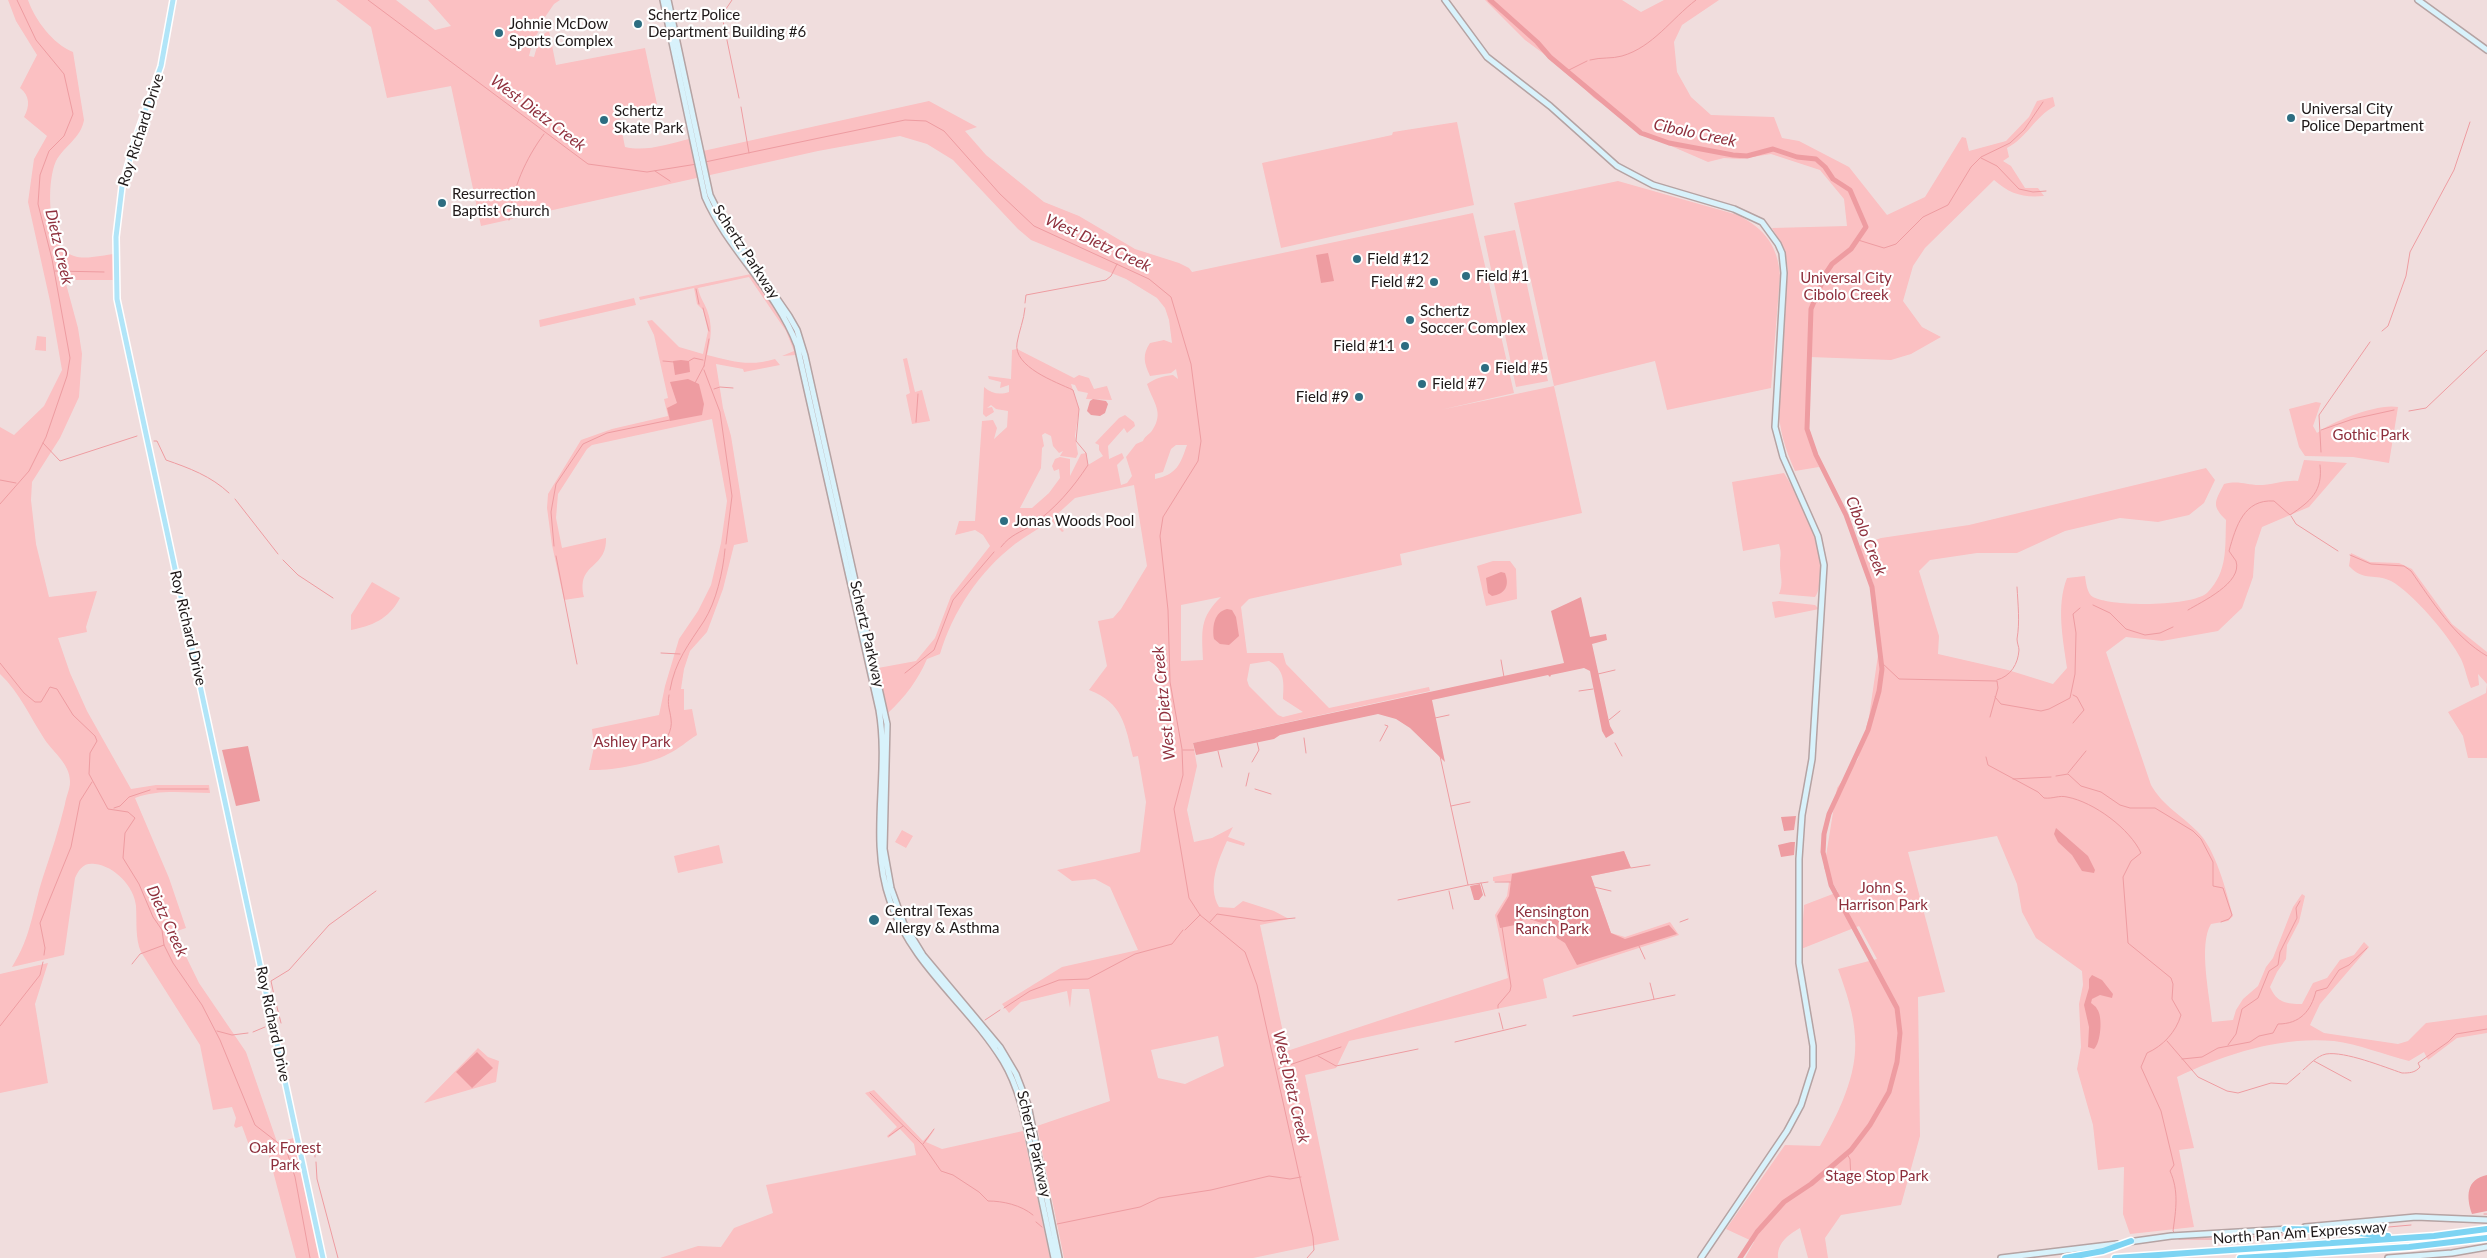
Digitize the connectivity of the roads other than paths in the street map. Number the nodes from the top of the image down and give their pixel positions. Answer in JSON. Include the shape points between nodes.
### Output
{"nodes":[{"id":1,"x":173,"y":0,"type":"edge"},
{"id":2,"x":1445,"y":0,"type":"edge"},
{"id":3,"x":2418,"y":0,"type":"edge"},
{"id":4,"x":666,"y":1,"type":"edge"},
{"id":5,"x":2487,"y":50,"type":"edge"},
{"id":6,"x":704,"y":180,"type":"junction"},
{"id":7,"x":2487,"y":1220,"type":"edge"},
{"id":8,"x":2487,"y":1229,"type":"edge"},
{"id":9,"x":2285,"y":1230,"type":"junction"},
{"id":10,"x":2404,"y":1238,"type":"junction"},
{"id":11,"x":2487,"y":1238,"type":"edge"},
{"id":12,"x":2131,"y":1241,"type":"junction"},
{"id":13,"x":2487,"y":1247,"type":"edge"},
{"id":14,"x":2350,"y":1250,"type":"junction"},
{"id":15,"x":323,"y":1258,"type":"edge"},
{"id":16,"x":1054,"y":1258,"type":"edge"},
{"id":17,"x":1059,"y":1258,"type":"edge"},
{"id":18,"x":1701,"y":1258,"type":"edge"},
{"id":19,"x":2001,"y":1258,"type":"edge"},
{"id":20,"x":2065,"y":1258,"type":"edge"},
{"id":21,"x":2115,"y":1258,"type":"edge"},
{"id":22,"x":2240,"y":1258,"type":"edge"},
{"id":23,"x":2304,"y":1258,"type":"edge"},
{"id":24,"x":2388,"y":1258,"type":"edge"}],
"edges":[{"from":1,"to":15,"type":"main road","name":"Roy Richard Drive","via":[[161,66],[122,187],[116,237],[117,299]]},
{"from":2,"to":18,"type":"main road","via":[[1486,57],[1550,106],[1618,166],[1653,185],[1750,214],[1770,230],[1782,253],[1784,273],[1775,432],[1818,536],[1824,565],[1812,759],[1802,815],[1800,859],[1799,963],[1814,1061],[1808,1087],[1791,1125]]},
{"from":3,"to":5,"type":"main road"},
{"from":4,"to":6,"type":"main road","name":"Schertz Parkway"},
{"from":6,"to":16,"type":"main road","name":"Schertz Parkway","via":[[706,197],[718,222],[784,318],[797,345],[879,710],[882,749],[879,849],[890,902],[913,950],[996,1051],[1012,1077],[1022,1107]]},
{"from":6,"to":17,"type":"main road","name":"Schertz Parkway","via":[[722,219],[789,316],[802,344],[887,724],[884,849],[891,888],[904,924],[923,956],[1000,1047],[1016,1074],[1028,1106]]},
{"from":7,"to":9,"type":"main road","via":[[2416,1218]]},
{"from":8,"to":10,"type":"highway","name":"North Pan Am Expressway"},
{"from":9,"to":10,"type":"highway","via":[[2327,1230]]},
{"from":9,"to":12,"type":"main road"},
{"from":10,"to":21,"type":"highway","name":"North Pan Am Expressway"},
{"from":11,"to":14,"type":"highway","name":"North Pan Am Expressway"},
{"from":12,"to":19,"type":"main road"},
{"from":12,"to":20,"type":"highway","via":[[2103,1251]]},
{"from":13,"to":24,"type":"main road"},
{"from":14,"to":22,"type":"highway","name":"North Pan Am Expressway"},
{"from":14,"to":23,"type":"highway"}]}
